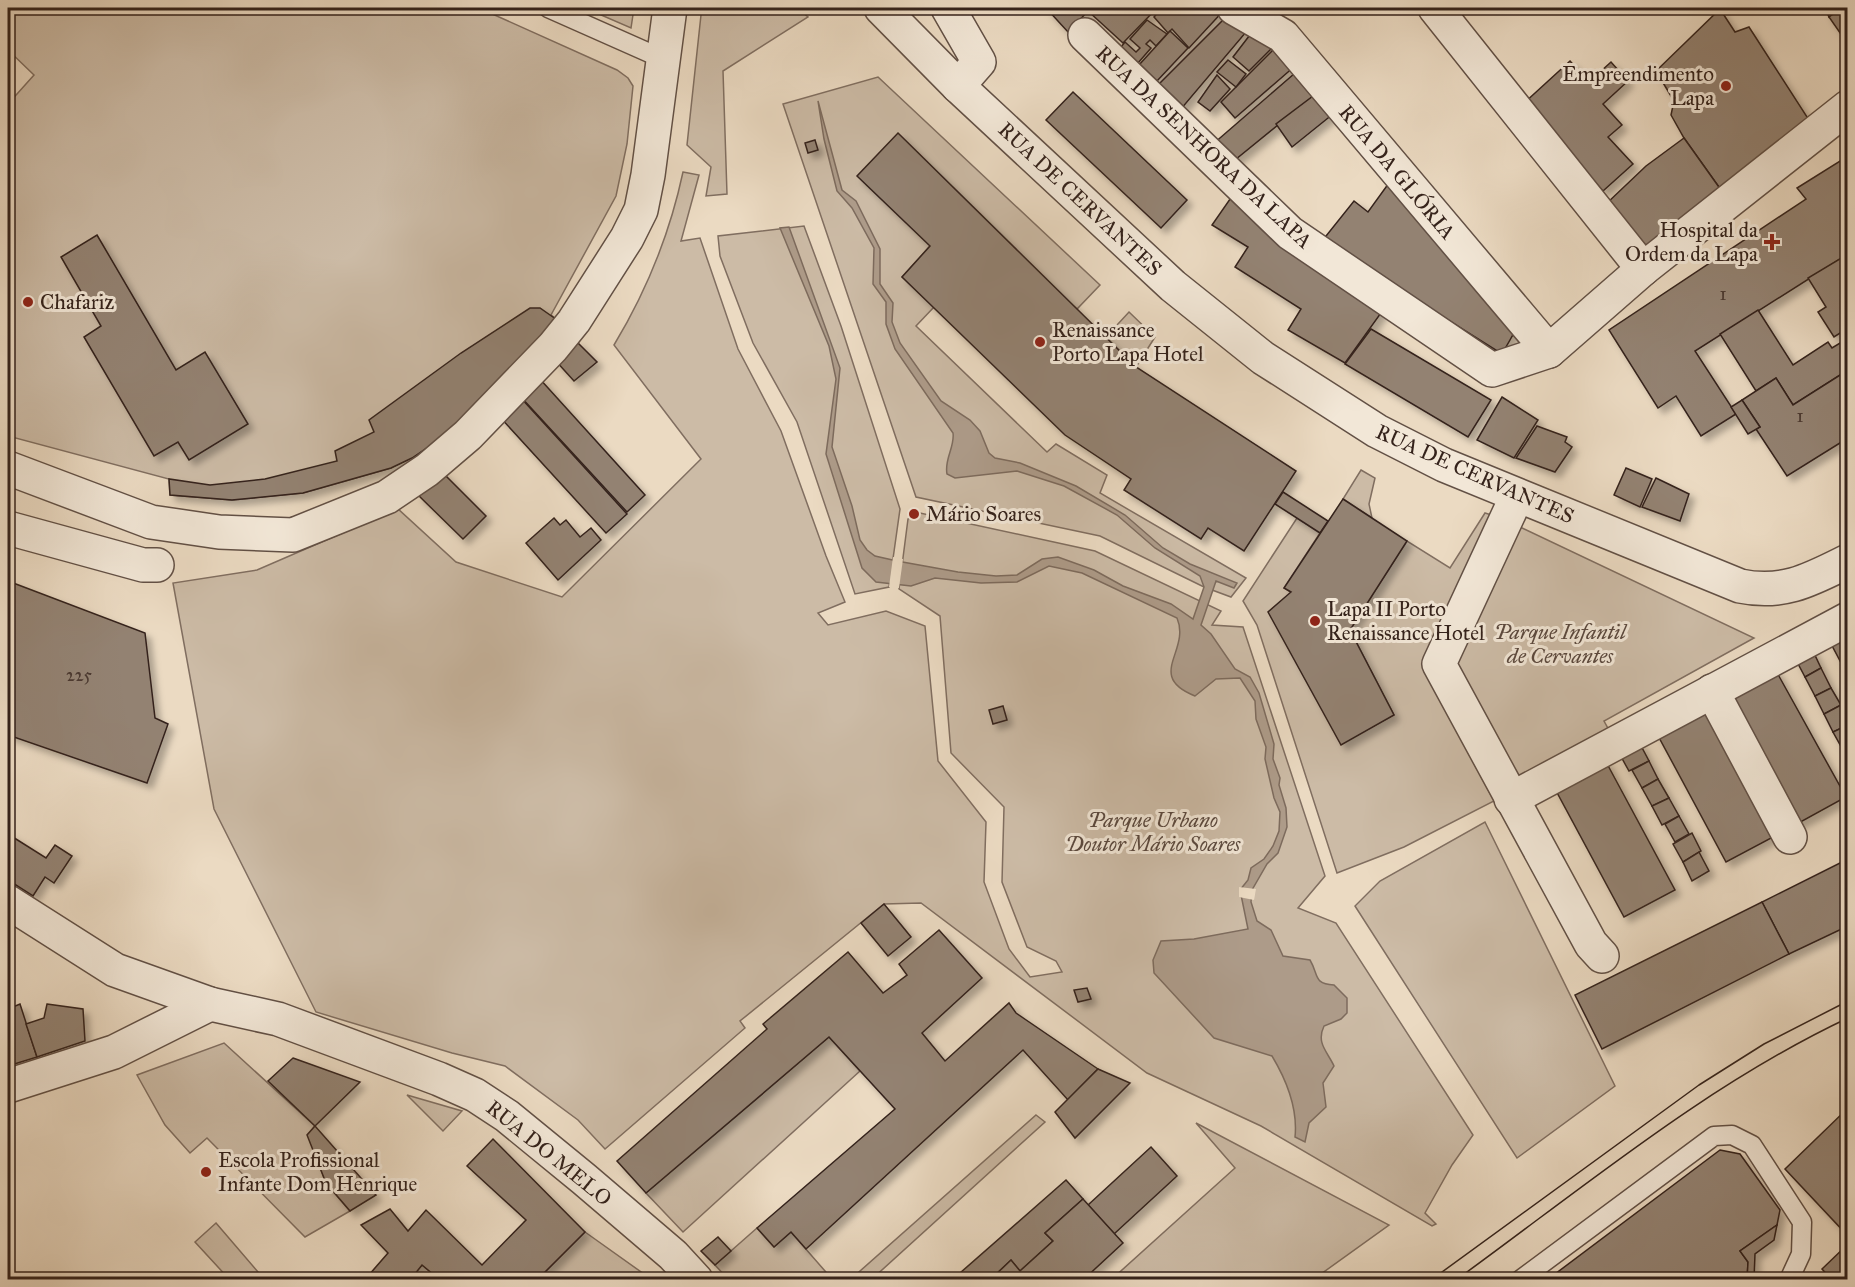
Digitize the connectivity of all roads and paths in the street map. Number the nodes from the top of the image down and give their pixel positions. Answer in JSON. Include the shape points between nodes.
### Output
{"nodes":[{"id":1,"x":548,"y":8,"type":"edge"},
{"id":2,"x":670,"y":8,"type":"edge"},
{"id":3,"x":881,"y":8,"type":"edge"},
{"id":4,"x":948,"y":8,"type":"edge"},
{"id":5,"x":1234,"y":8,"type":"edge"},
{"id":6,"x":1436,"y":8,"type":"edge"},
{"id":7,"x":1085,"y":35,"type":"dead end"},
{"id":8,"x":663,"y":59,"type":"junction"},
{"id":9,"x":958,"y":86,"type":"junction"},
{"id":10,"x":1848,"y":106,"type":"edge"},
{"id":11,"x":1643,"y":269,"type":"junction"},
{"id":12,"x":1549,"y":351,"type":"junction"},
{"id":13,"x":8,"y":468,"type":"edge"},
{"id":14,"x":1517,"y":496,"type":"junction"},
{"id":15,"x":8,"y":528,"type":"edge"},
{"id":16,"x":1848,"y":561,"type":"edge"},
{"id":17,"x":157,"y":566,"type":"dead end"},
{"id":18,"x":1848,"y":619,"type":"edge"},
{"id":19,"x":1712,"y":691,"type":"junction"},
{"id":20,"x":1511,"y":799,"type":"junction"},
{"id":21,"x":1790,"y":837,"type":"dead end"},
{"id":22,"x":8,"y":902,"type":"edge"},
{"id":23,"x":1602,"y":956,"type":"dead end"},
{"id":24,"x":210,"y":1004,"type":"junction"},
{"id":25,"x":8,"y":1086,"type":"edge"},
{"id":26,"x":696,"y":1280,"type":"edge"},
{"id":27,"x":1520,"y":1280,"type":"edge"},
{"id":28,"x":1789,"y":1280,"type":"edge"}],
"edges":[{"from":1,"to":8,"type":"lane"},
{"from":2,"to":8,"type":"street"},
{"from":3,"to":9,"type":"street","name":"RUA DE CERVANTES"},
{"from":4,"to":9,"type":"street","via":[[979,62]]},
{"from":5,"to":12,"type":"street","name":"RUA DA GLÓRIA","via":[[1283,36]]},
{"from":6,"to":11,"type":"street"},
{"from":7,"to":12,"type":"street","name":"RUA DA SENHORA DA LAPA","via":[[1290,233],[1388,302],[1492,370]]},
{"from":8,"to":13,"type":"street","via":[[641,210],[603,277],[553,346],[468,435],[387,497],[293,535],[219,532],[151,522]]},
{"from":9,"to":14,"type":"street","name":"RUA DE CERVANTES","via":[[1173,286],[1263,358],[1377,431]]},
{"from":10,"to":11,"type":"street","name":"RUA DA SENHORA DA LAPA"},
{"from":11,"to":12,"type":"street","name":"RUA DA SENHORA DA LAPA"},
{"from":14,"to":16,"type":"street","name":"RUA DE CERVANTES","via":[[1751,589],[1783,589]]},
{"from":14,"to":20,"type":"street","via":[[1439,664]]},
{"from":15,"to":17,"type":"street","via":[[132,563]]},
{"from":18,"to":19,"type":"street"},
{"from":19,"to":20,"type":"street"},
{"from":19,"to":21,"type":"street"},
{"from":20,"to":23,"type":"street","via":[[1591,944]]},
{"from":22,"to":24,"type":"street","name":"RUA DO MELO","via":[[115,970]]},
{"from":24,"to":25,"type":"street","via":[[114,1052]]},
{"from":24,"to":26,"type":"street","name":"RUA DO MELO","via":[[278,1019],[475,1095],[584,1179]]},
{"from":27,"to":28,"type":"lane","via":[[1714,1136],[1732,1135],[1752,1145],[1802,1222],[1801,1254]]}]}
